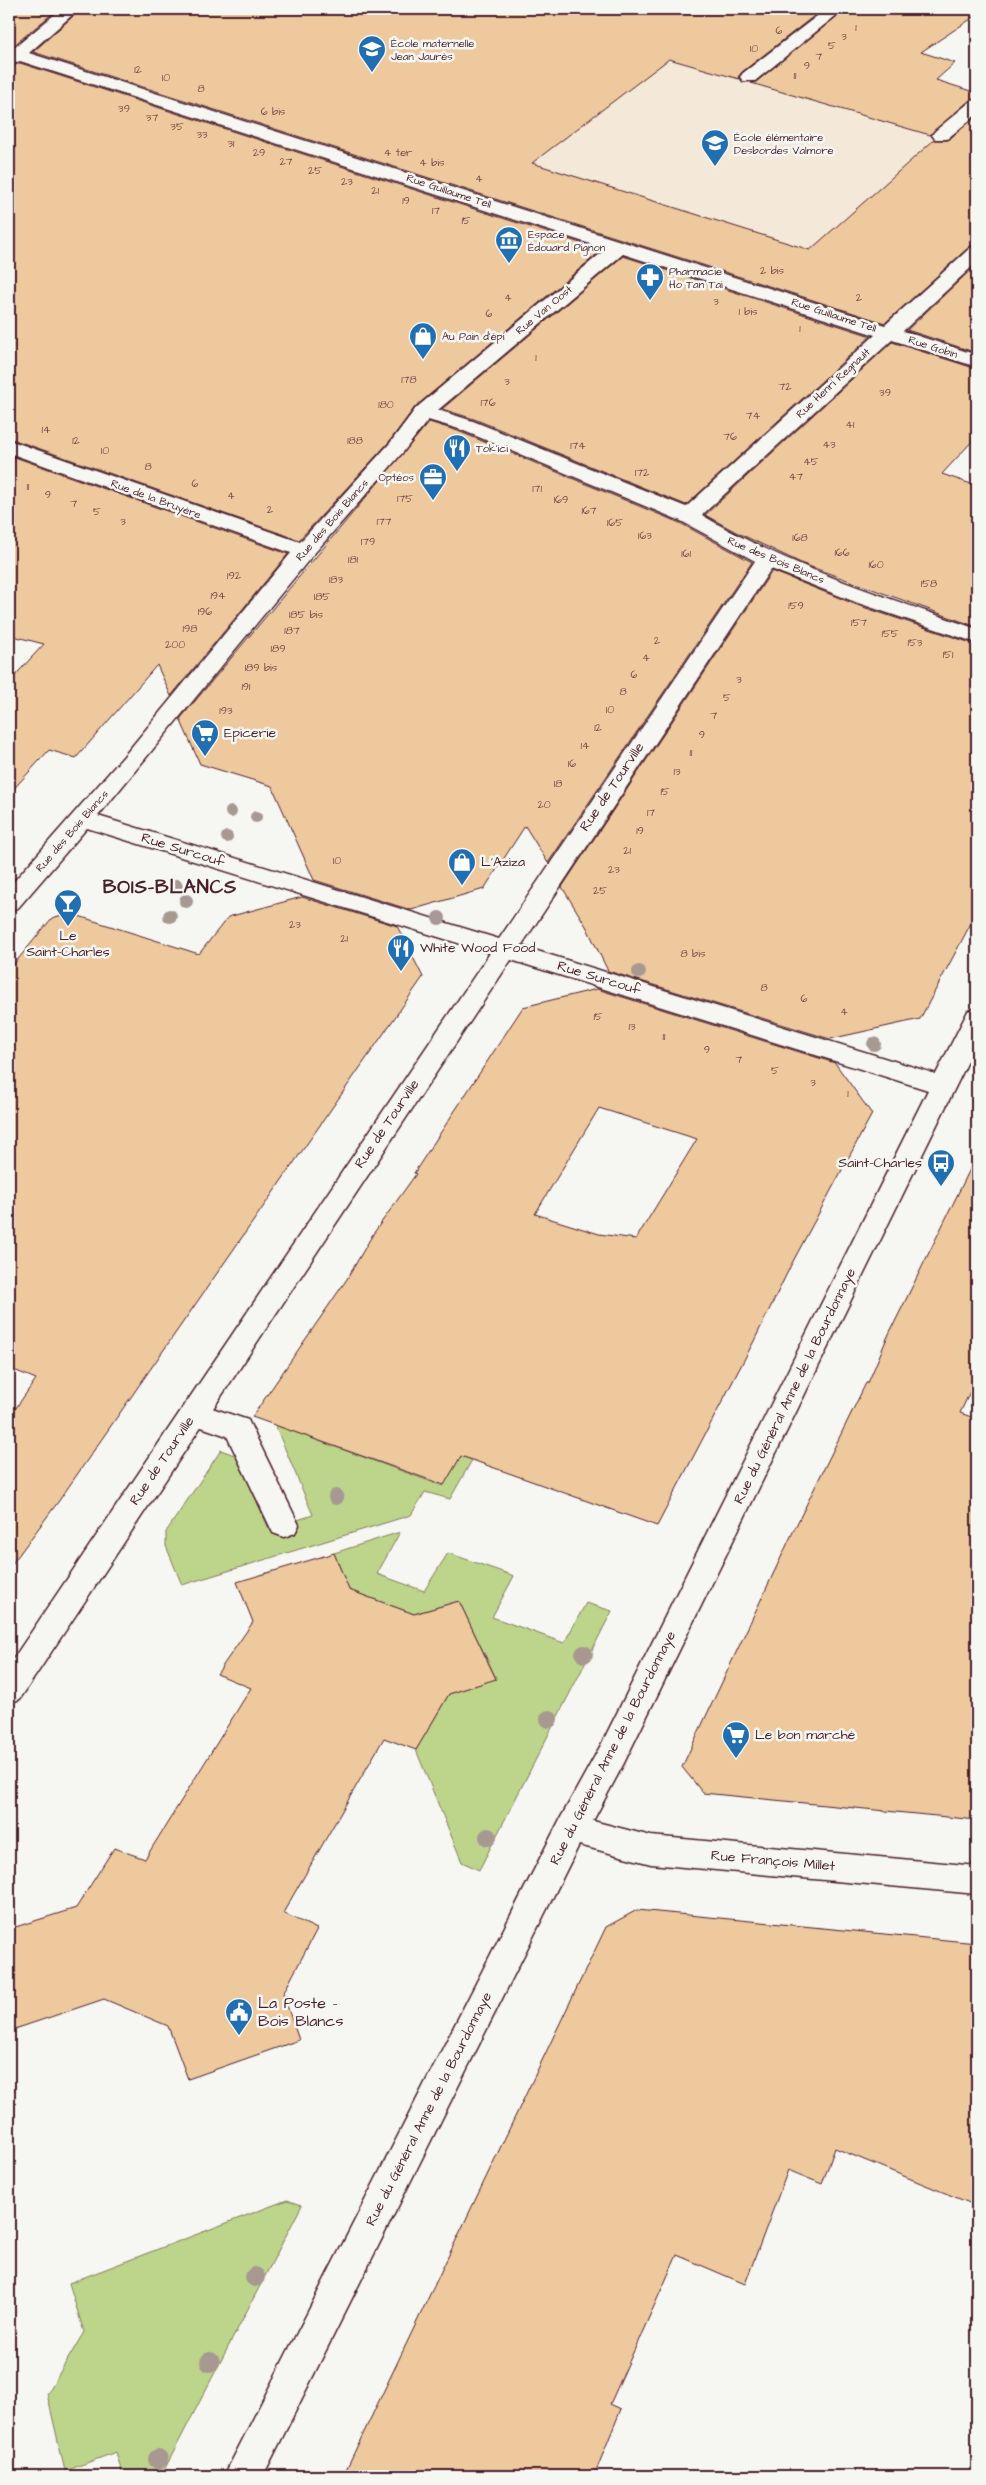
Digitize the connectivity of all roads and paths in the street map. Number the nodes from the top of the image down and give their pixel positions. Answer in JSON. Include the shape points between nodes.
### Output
{"nodes":[{"id":1,"x":71,"y":9,"type":"edge"},
{"id":2,"x":836,"y":9,"type":"edge"},
{"id":3,"x":11,"y":55,"type":"edge"},
{"id":4,"x":749,"y":77,"type":"dead end"},
{"id":5,"x":977,"y":105,"type":"edge"},
{"id":6,"x":941,"y":135,"type":"dead end"},
{"id":7,"x":621,"y":246,"type":"junction"},
{"id":8,"x":977,"y":252,"type":"edge"},
{"id":9,"x":888,"y":332,"type":"junction"},
{"id":10,"x":977,"y":361,"type":"edge"},
{"id":11,"x":423,"y":412,"type":"junction"},
{"id":12,"x":9,"y":446,"type":"edge"},
{"id":13,"x":689,"y":516,"type":"junction"},
{"id":14,"x":304,"y":552,"type":"junction"},
{"id":15,"x":767,"y":559,"type":"junction"},
{"id":16,"x":977,"y":636,"type":"edge"},
{"id":17,"x":83,"y":818,"type":"junction"},
{"id":18,"x":9,"y":902,"type":"edge"},
{"id":19,"x":504,"y":948,"type":"junction"},
{"id":20,"x":977,"y":1017,"type":"edge"},
{"id":21,"x":943,"y":1085,"type":"junction"},
{"id":22,"x":194,"y":1413,"type":"junction"},
{"id":23,"x":284,"y":1526,"type":"dead end"},
{"id":24,"x":9,"y":1690,"type":"edge"},
{"id":25,"x":571,"y":1829,"type":"junction"},
{"id":26,"x":977,"y":1880,"type":"edge"},
{"id":27,"x":242,"y":2476,"type":"edge"}],
"edges":[{"from":1,"to":3,"type":"street"},
{"from":2,"to":4,"type":"street"},
{"from":3,"to":7,"type":"street","name":"Rue Guillaume Tell"},
{"from":5,"to":6,"type":"street"},
{"from":7,"to":9,"type":"street","name":"Rue Guillaume Tell"},
{"from":7,"to":11,"type":"street","name":"Rue Van Oost"},
{"from":8,"to":9,"type":"street","name":"Rue Henri Regnault"},
{"from":9,"to":10,"type":"street","name":"Rue Gobin"},
{"from":9,"to":13,"type":"street","name":"Rue Henri Regnault"},
{"from":11,"to":13,"type":"street","name":"Rue des Bois Blancs","via":[[466,424]]},
{"from":11,"to":14,"type":"street","name":"Rue des Bois Blancs","via":[[397,447]]},
{"from":12,"to":14,"type":"street","name":"Rue de la Bruyère"},
{"from":13,"to":15,"type":"street","name":"Rue des Bois Blancs","via":[[722,538]]},
{"from":14,"to":17,"type":"street","name":"Rue des Bois Blancs"},
{"from":15,"to":16,"type":"street","name":"Rue des Bois Blancs"},
{"from":15,"to":19,"type":"street","name":"Rue de Tourville"},
{"from":17,"to":18,"type":"street","name":"Rue des Bois Blancs"},
{"from":17,"to":19,"type":"street","name":"Rue Surcouf"},
{"from":19,"to":21,"type":"street","name":"Rue Surcouf"},
{"from":19,"to":22,"type":"street","name":"Rue de Tourville"},
{"from":20,"to":21,"type":"street","name":"Rue du Général Anne de la Bourdonnaye"},
{"from":21,"to":25,"type":"street","name":"Rue du Général Anne de la Bourdonnaye","via":[[613,1752]]},
{"from":22,"to":23,"type":"street","via":[[238,1428]]},
{"from":22,"to":24,"type":"street","name":"Rue de Tourville"},
{"from":25,"to":26,"type":"street","name":"Rue François Millet","via":[[650,1850]]},
{"from":25,"to":27,"type":"street","name":"Rue du Général Anne de la Bourdonnaye"}]}
